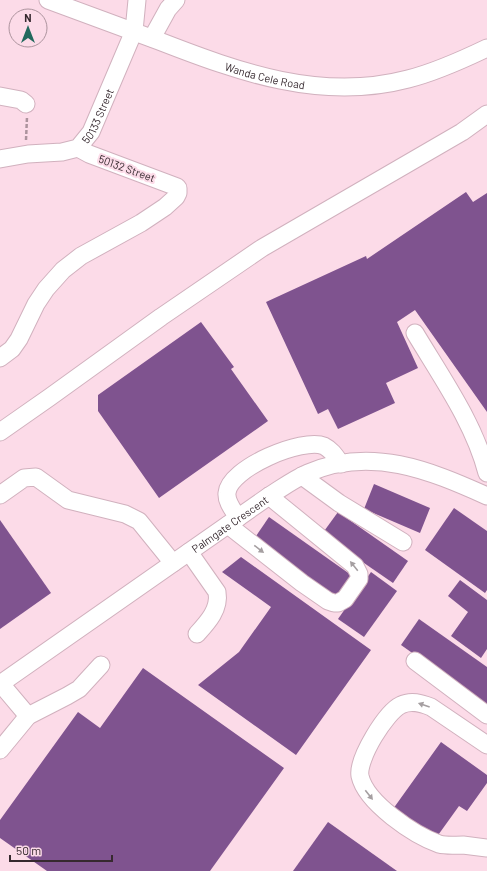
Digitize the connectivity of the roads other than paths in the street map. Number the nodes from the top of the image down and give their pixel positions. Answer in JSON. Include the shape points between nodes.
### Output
{"nodes":[{"id":1,"x":48,"y":0,"type":"edge"},
{"id":2,"x":137,"y":0,"type":"edge"},
{"id":3,"x":176,"y":0,"type":"edge"},
{"id":4,"x":134,"y":31,"type":"junction"},
{"id":5,"x":152,"y":38,"type":"junction"},
{"id":6,"x":487,"y":48,"type":"edge"},
{"id":7,"x":0,"y":96,"type":"edge"},
{"id":8,"x":26,"y":104,"type":"road end"},
{"id":9,"x":487,"y":114,"type":"edge"},
{"id":10,"x":78,"y":148,"type":"junction"},
{"id":11,"x":0,"y":159,"type":"edge"},
{"id":12,"x":415,"y":333,"type":"dead end"},
{"id":13,"x":0,"y":358,"type":"edge"},
{"id":14,"x":0,"y":432,"type":"edge"},
{"id":15,"x":341,"y":464,"type":"junction"},
{"id":16,"x":487,"y":473,"type":"edge"},
{"id":17,"x":302,"y":476,"type":"junction"},
{"id":18,"x":0,"y":495,"type":"edge"},
{"id":19,"x":269,"y":496,"type":"junction"},
{"id":20,"x":487,"y":496,"type":"edge"},
{"id":21,"x":233,"y":521,"type":"junction"},
{"id":22,"x":403,"y":542,"type":"dead end"},
{"id":23,"x":189,"y":552,"type":"junction"},
{"id":24,"x":173,"y":563,"type":"junction"},
{"id":25,"x":197,"y":634,"type":"dead end"},
{"id":26,"x":415,"y":660,"type":"dead end"},
{"id":27,"x":102,"y":665,"type":"dead end"},
{"id":28,"x":0,"y":684,"type":"edge"},
{"id":29,"x":487,"y":715,"type":"edge"},
{"id":30,"x":28,"y":716,"type":"junction"},
{"id":31,"x":487,"y":745,"type":"edge"},
{"id":32,"x":0,"y":750,"type":"edge"},
{"id":33,"x":487,"y":848,"type":"edge"}],
"edges":[{"from":1,"to":4,"type":"street","name":"Wanda Cele Road"},
{"from":2,"to":4,"type":"street","name":"50133 Street"},
{"from":3,"to":5,"type":"street"},
{"from":4,"to":5,"type":"street","name":"Wanda Cele Road"},
{"from":4,"to":10,"type":"street","name":"50133 Street","via":[[91,132]]},
{"from":5,"to":6,"type":"street","name":"Wanda Cele Road","via":[[258,76],[322,87],[376,85],[407,80],[431,73]]},
{"from":7,"to":8,"type":"street","via":[[21,100]]},
{"from":9,"to":14,"type":"street","via":[[462,132],[262,248]]},
{"from":10,"to":11,"type":"street","name":"50133 Street"},
{"from":10,"to":13,"type":"street","name":"50132 Street","via":[[176,187],[178,193],[165,207],[81,256],[63,270],[36,304],[19,340]]},
{"from":12,"to":16,"type":"street","via":[[469,427]]},
{"from":15,"to":17,"type":"street","name":"Palmgate Crescent"},
{"from":15,"to":20,"type":"street","name":"Palmgate Crescent","via":[[384,461],[398,464],[446,478]]},
{"from":15,"to":21,"type":"street","via":[[325,446],[308,444],[287,449],[254,464],[230,484],[227,492]]},
{"from":17,"to":19,"type":"street","name":"Palmgate Crescent"},
{"from":17,"to":22,"type":"street","via":[[333,500]]},
{"from":18,"to":24,"type":"street","via":[[24,478],[36,477],[68,500],[125,514],[139,521]]},
{"from":19,"to":21,"type":"street","name":"Palmgate Crescent"},
{"from":21,"to":19,"type":"street","one_way":true,"via":[[302,583],[328,601],[338,603],[345,599],[359,579],[356,566]]},
{"from":21,"to":23,"type":"street","name":"Palmgate Crescent"},
{"from":23,"to":24,"type":"street","name":"Palmgate Crescent"},
{"from":23,"to":25,"type":"street","via":[[217,592],[218,599],[213,614]]},
{"from":24,"to":28,"type":"street","name":"Palmgate Crescent"},
{"from":26,"to":29,"type":"street"},
{"from":27,"to":30,"type":"street","via":[[68,696]]},
{"from":28,"to":30,"type":"street"},
{"from":30,"to":32,"type":"street"},
{"from":31,"to":33,"type":"street","one_way":true,"via":[[431,707],[421,703],[407,703],[392,712],[370,743],[360,766],[364,788],[397,820],[441,844]]}]}
